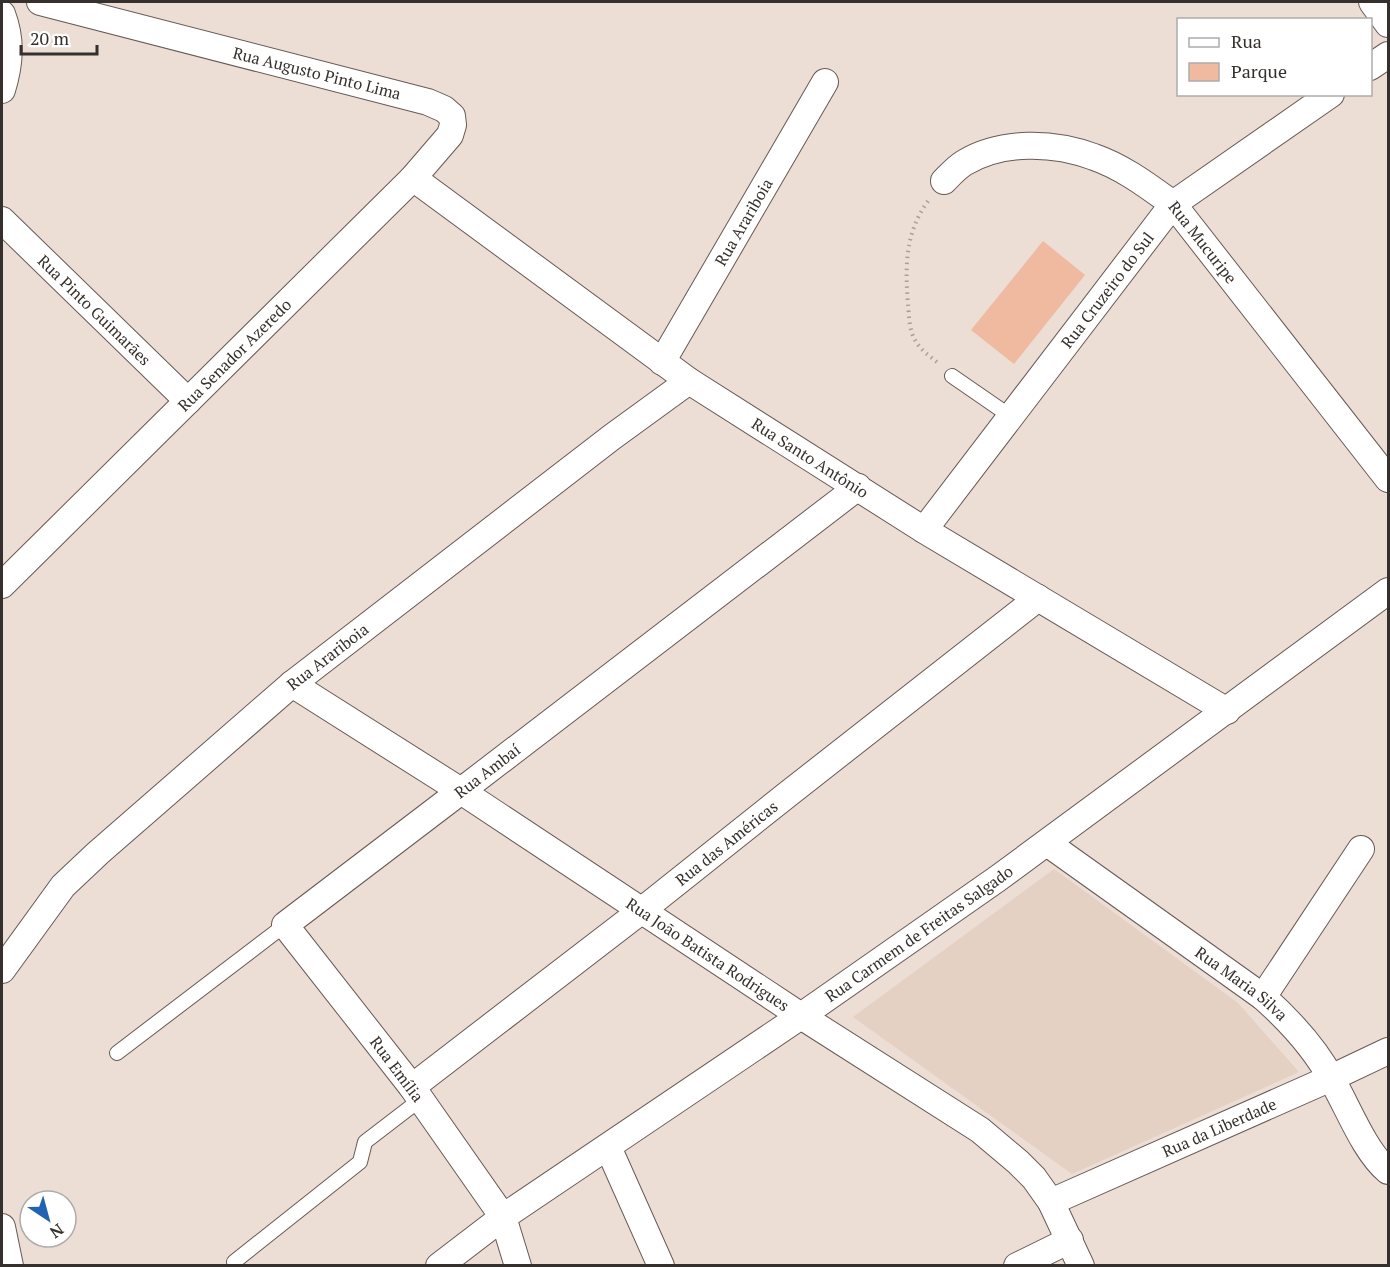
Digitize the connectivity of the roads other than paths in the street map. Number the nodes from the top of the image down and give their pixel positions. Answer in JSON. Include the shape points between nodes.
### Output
{"nodes":[{"id":1,"x":40,"y":2,"type":"edge"},
{"id":2,"x":1372,"y":2,"type":"edge"},
{"id":3,"x":2,"y":14,"type":"edge"},
{"id":4,"x":1389,"y":24,"type":"edge"},
{"id":5,"x":1389,"y":55,"type":"edge"},
{"id":6,"x":1372,"y":66,"type":"edge"},
{"id":7,"x":825,"y":82,"type":"dead end"},
{"id":8,"x":2,"y":90,"type":"edge"},
{"id":9,"x":1328,"y":96,"type":"edge"},
{"id":10,"x":452,"y":116,"type":"joint"},
{"id":11,"x":412,"y":178,"type":"junction"},
{"id":12,"x":944,"y":181,"type":"road end"},
{"id":13,"x":1173,"y":204,"type":"junction"},
{"id":14,"x":2,"y":220,"type":"edge"},
{"id":15,"x":662,"y":362,"type":"junction"},
{"id":16,"x":952,"y":376,"type":"road end"},
{"id":17,"x":689,"y":381,"type":"junction"},
{"id":18,"x":188,"y":400,"type":"junction"},
{"id":19,"x":1010,"y":416,"type":"junction"},
{"id":20,"x":1389,"y":479,"type":"edge"},
{"id":21,"x":858,"y":487,"type":"junction"},
{"id":22,"x":924,"y":530,"type":"junction"},
{"id":23,"x":2,"y":585,"type":"edge"},
{"id":24,"x":1389,"y":591,"type":"edge"},
{"id":25,"x":1038,"y":598,"type":"junction"},
{"id":26,"x":292,"y":684,"type":"junction"},
{"id":27,"x":1227,"y":711,"type":"junction"},
{"id":28,"x":461,"y":791,"type":"junction"},
{"id":29,"x":1047,"y":843,"type":"junction"},
{"id":30,"x":1361,"y":849,"type":"dead end"},
{"id":31,"x":641,"y":911,"type":"junction"},
{"id":32,"x":285,"y":925,"type":"junction"},
{"id":33,"x":2,"y":970,"type":"edge"},
{"id":34,"x":1263,"y":997,"type":"junction"},
{"id":35,"x":801,"y":1016,"type":"junction"},
{"id":36,"x":1389,"y":1051,"type":"edge"},
{"id":37,"x":117,"y":1053,"type":"dead end"},
{"id":38,"x":1331,"y":1078,"type":"junction"},
{"id":39,"x":417,"y":1093,"type":"junction"},
{"id":40,"x":608,"y":1147,"type":"junction"},
{"id":41,"x":1389,"y":1171,"type":"edge"},
{"id":42,"x":1051,"y":1202,"type":"junction"},
{"id":43,"x":503,"y":1217,"type":"junction"},
{"id":44,"x":2,"y":1227,"type":"edge"},
{"id":45,"x":1070,"y":1240,"type":"junction"},
{"id":46,"x":234,"y":1262,"type":"dead end"},
{"id":47,"x":10,"y":1266,"type":"edge"},
{"id":48,"x":439,"y":1266,"type":"edge"},
{"id":49,"x":518,"y":1266,"type":"edge"},
{"id":50,"x":661,"y":1266,"type":"edge"},
{"id":51,"x":1017,"y":1266,"type":"edge"},
{"id":52,"x":1081,"y":1266,"type":"edge"}],
"edges":[{"from":1,"to":10,"type":"street","name":"Rua Augusto Pinto Lima","via":[[405,95],[436,105]]},
{"from":2,"to":4,"type":"street"},
{"from":3,"to":8,"type":"street","via":[[9,42]]},
{"from":5,"to":6,"type":"street"},
{"from":7,"to":15,"type":"street","name":"Rua Arariboia"},
{"from":9,"to":13,"type":"street","name":"Rua Cruzeiro do Sul"},
{"from":10,"to":11,"type":"street","name":"Rua Senador Azeredo","via":[[450,135]]},
{"from":11,"to":15,"type":"street","name":"Rua Santo Antônio"},
{"from":11,"to":18,"type":"street","name":"Rua Senador Azeredo"},
{"from":12,"to":13,"type":"street","name":"Rua Mucuripe","via":[[965,162],[985,154],[1036,145],[1059,147],[1114,166]]},
{"from":13,"to":19,"type":"street","name":"Rua Cruzeiro do Sul"},
{"from":13,"to":20,"type":"street","name":"Rua Mucuripe"},
{"from":14,"to":18,"type":"street","name":"Rua Pinto Guimarães"},
{"from":15,"to":17,"type":"street","name":"Rua Santo Antônio"},
{"from":16,"to":19,"type":"lane"},
{"from":17,"to":21,"type":"street","name":"Rua Santo Antônio"},
{"from":17,"to":26,"type":"street","name":"Rua Arariboia"},
{"from":18,"to":23,"type":"street","name":"Rua Senador Azeredo"},
{"from":19,"to":22,"type":"street","name":"Rua Cruzeiro do Sul"},
{"from":21,"to":22,"type":"street","name":"Rua Santo Antônio"},
{"from":21,"to":28,"type":"street","name":"Rua Ambaí"},
{"from":22,"to":25,"type":"street","name":"Rua Santo Antônio"},
{"from":24,"to":27,"type":"street","name":"Rua Carmem de Freitas Salgado"},
{"from":25,"to":27,"type":"street","name":"Rua Santo Antônio"},
{"from":25,"to":31,"type":"street","name":"Rua das Américas"},
{"from":26,"to":28,"type":"street","name":"Rua João Batista Rodrigues"},
{"from":26,"to":33,"type":"street","name":"Rua Arariboia","via":[[63,886]]},
{"from":27,"to":29,"type":"street","name":"Rua Carmem de Freitas Salgado"},
{"from":28,"to":31,"type":"street","name":"Rua João Batista Rodrigues"},
{"from":28,"to":32,"type":"street","name":"Rua Ambaí"},
{"from":29,"to":34,"type":"street","name":"Rua Maria Silva"},
{"from":29,"to":35,"type":"street","name":"Rua Carmem de Freitas Salgado"},
{"from":30,"to":34,"type":"street"},
{"from":31,"to":35,"type":"street","name":"Rua João Batista Rodrigues"},
{"from":31,"to":39,"type":"street","name":"Rua das Américas"},
{"from":32,"to":37,"type":"lane","name":"Rua Ambaí"},
{"from":32,"to":39,"type":"street","name":"Rua Emília"},
{"from":34,"to":38,"type":"street","name":"Rua Maria Silva","via":[[1311,1047]]},
{"from":35,"to":40,"type":"street","name":"Rua Carmem de Freitas Salgado"},
{"from":35,"to":42,"type":"street","name":"Rua João Batista Rodrigues","via":[[980,1130],[1034,1178]]},
{"from":36,"to":38,"type":"street","name":"Rua da Liberdade"},
{"from":38,"to":41,"type":"street","name":"Rua Maria Silva","via":[[1364,1140]]},
{"from":38,"to":42,"type":"street","name":"Rua da Liberdade"},
{"from":39,"to":43,"type":"street","name":"Rua Emília"},
{"from":39,"to":46,"type":"lane","via":[[365,1143],[360,1162]]},
{"from":40,"to":43,"type":"street","name":"Rua Carmem de Freitas Salgado"},
{"from":40,"to":50,"type":"street"},
{"from":42,"to":45,"type":"street","name":"Rua João Batista Rodrigues"},
{"from":43,"to":48,"type":"street","name":"Rua Carmem de Freitas Salgado"},
{"from":43,"to":49,"type":"street","name":"Rua Emília"},
{"from":44,"to":47,"type":"street"},
{"from":45,"to":51,"type":"street"},
{"from":45,"to":52,"type":"street","name":"Rua João Batista Rodrigues"}]}
